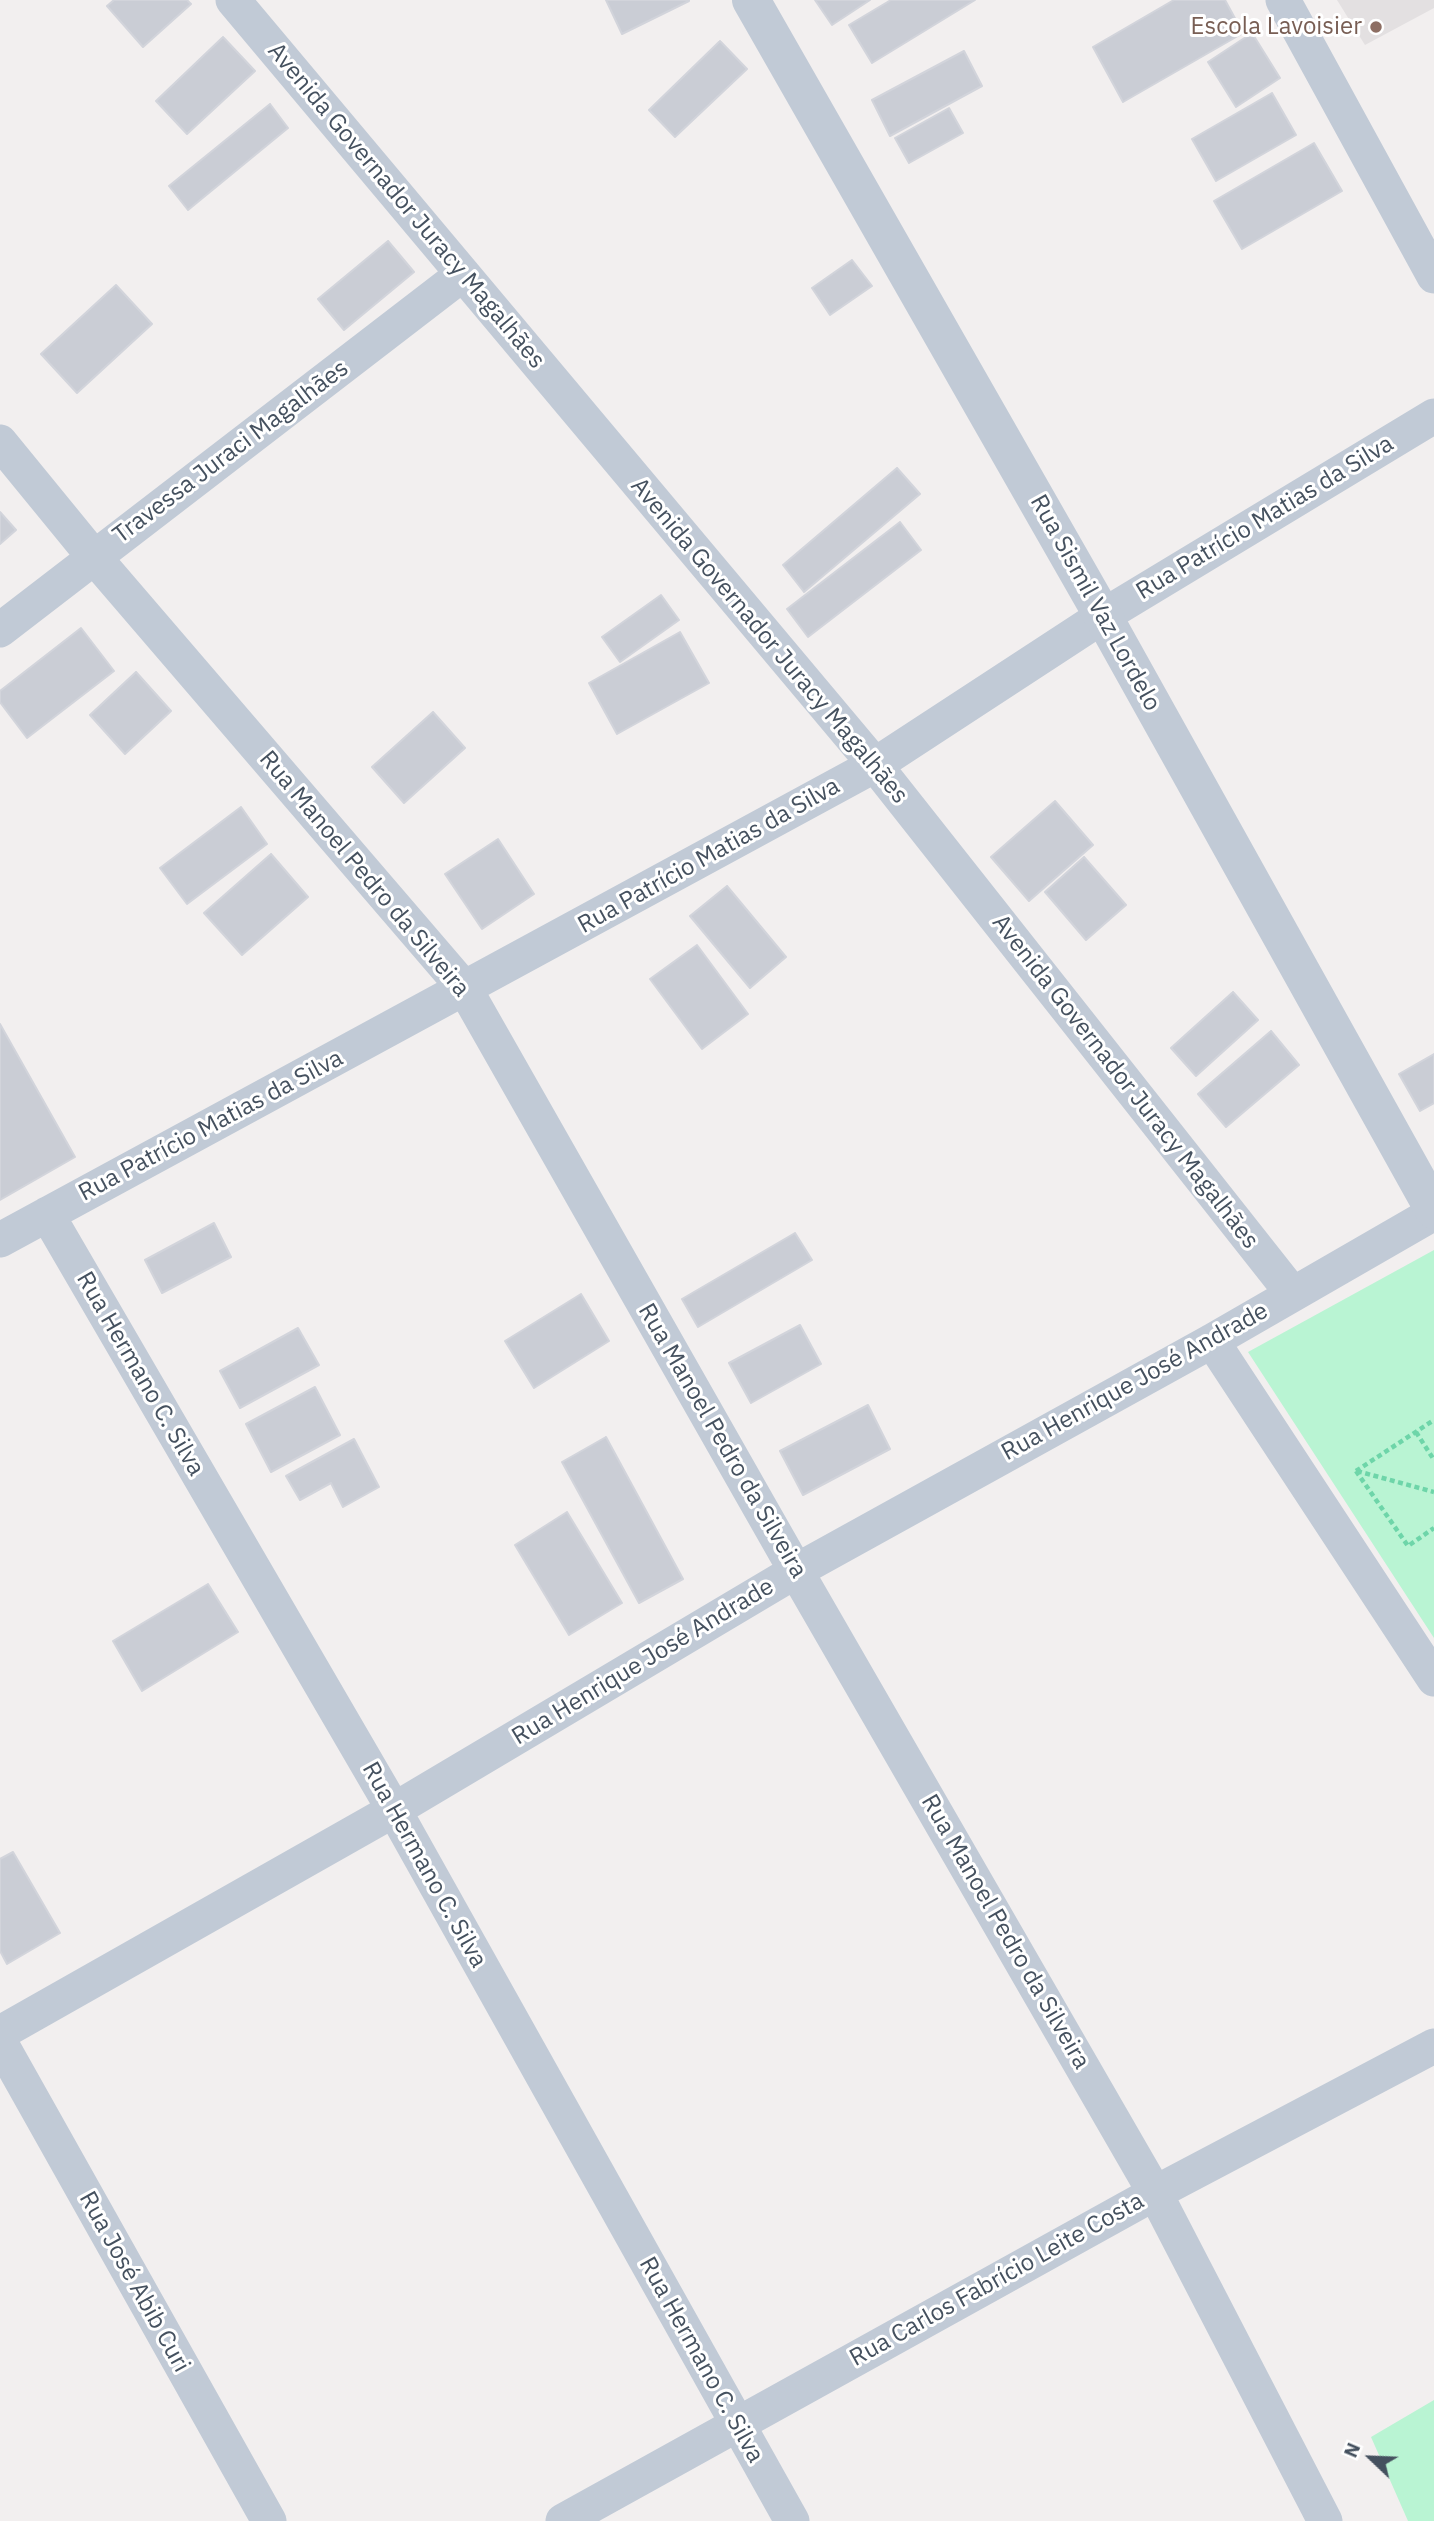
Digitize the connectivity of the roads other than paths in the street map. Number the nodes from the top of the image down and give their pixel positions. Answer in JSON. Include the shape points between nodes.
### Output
{"nodes":[{"id":1,"x":233,"y":0,"type":"edge"},
{"id":2,"x":751,"y":0,"type":"edge"},
{"id":3,"x":1283,"y":0,"type":"edge"},
{"id":4,"x":463,"y":274,"type":"junction"},
{"id":5,"x":1434,"y":276,"type":"edge"},
{"id":6,"x":1434,"y":416,"type":"edge"},
{"id":7,"x":0,"y":442,"type":"edge"},
{"id":8,"x":94,"y":557,"type":"junction"},
{"id":9,"x":1103,"y":615,"type":"junction"},
{"id":10,"x":0,"y":630,"type":"edge"},
{"id":11,"x":875,"y":765,"type":"junction"},
{"id":12,"x":465,"y":989,"type":"junction"},
{"id":13,"x":1434,"y":1211,"type":"edge"},
{"id":14,"x":47,"y":1214,"type":"junction"},
{"id":15,"x":0,"y":1240,"type":"edge"},
{"id":16,"x":1292,"y":1293,"type":"junction"},
{"id":17,"x":1212,"y":1341,"type":"junction"},
{"id":18,"x":796,"y":1571,"type":"junction"},
{"id":19,"x":1434,"y":1679,"type":"edge"},
{"id":20,"x":394,"y":1810,"type":"junction"},
{"id":21,"x":0,"y":2033,"type":"edge"},
{"id":22,"x":0,"y":2042,"type":"edge"},
{"id":23,"x":1434,"y":2046,"type":"edge"},
{"id":24,"x":1155,"y":2193,"type":"junction"},
{"id":25,"x":737,"y":2423,"type":"junction"},
{"id":26,"x":269,"y":2521,"type":"edge"},
{"id":27,"x":563,"y":2521,"type":"edge"},
{"id":28,"x":792,"y":2521,"type":"edge"},
{"id":29,"x":1325,"y":2521,"type":"edge"}],
"edges":[{"from":1,"to":4,"type":"street","name":"Avenida Governador Juracy Magalhães"},
{"from":2,"to":9,"type":"street","name":"Rua Sismil Vaz Lordelo"},
{"from":3,"to":5,"type":"street"},
{"from":4,"to":8,"type":"street","name":"Travessa Juraci Magalhães"},
{"from":4,"to":11,"type":"street","name":"Avenida Governador Juracy Magalhães"},
{"from":6,"to":9,"type":"street","name":"Rua Patrício Matias da Silva"},
{"from":7,"to":8,"type":"street","name":"Rua Manoel Pedro da Silveira"},
{"from":8,"to":10,"type":"street","name":"Travessa Juraci Magalhães"},
{"from":8,"to":12,"type":"street","name":"Rua Manoel Pedro da Silveira"},
{"from":9,"to":11,"type":"street","name":"Rua Patrício Matias da Silva"},
{"from":9,"to":13,"type":"street","name":"Rua Sismil Vaz Lordelo"},
{"from":11,"to":12,"type":"street","name":"Rua Patrício Matias da Silva"},
{"from":11,"to":16,"type":"street","name":"Avenida Governador Juracy Magalhães"},
{"from":12,"to":14,"type":"street","name":"Rua Patrício Matias da Silva"},
{"from":12,"to":18,"type":"street","name":"Rua Manoel Pedro da Silveira"},
{"from":13,"to":16,"type":"street","name":"Rua Henrique José Andrade"},
{"from":14,"to":15,"type":"street","name":"Rua Patrício Matias da Silva"},
{"from":14,"to":20,"type":"street","name":"Rua Hermano C. Silva"},
{"from":16,"to":17,"type":"street","name":"Rua Henrique José Andrade"},
{"from":17,"to":18,"type":"street","name":"Rua Henrique José Andrade"},
{"from":17,"to":19,"type":"street"},
{"from":18,"to":20,"type":"street","name":"Rua Henrique José Andrade"},
{"from":18,"to":24,"type":"street","name":"Rua Manoel Pedro da Silveira"},
{"from":20,"to":21,"type":"street","name":"Rua Henrique José Andrade"},
{"from":20,"to":25,"type":"street","name":"Rua Hermano C. Silva"},
{"from":22,"to":26,"type":"street","name":"Rua José Abib Curi"},
{"from":23,"to":24,"type":"street","name":"Rua Carlos Fabrício Leite Costa"},
{"from":24,"to":25,"type":"street","name":"Rua Carlos Fabrício Leite Costa"},
{"from":24,"to":29,"type":"street","name":"Rua Manoel Pedro da Silveira"},
{"from":25,"to":27,"type":"street","name":"Rua Carlos Fabrício Leite Costa"},
{"from":25,"to":28,"type":"street","name":"Rua Hermano C. Silva"}]}
